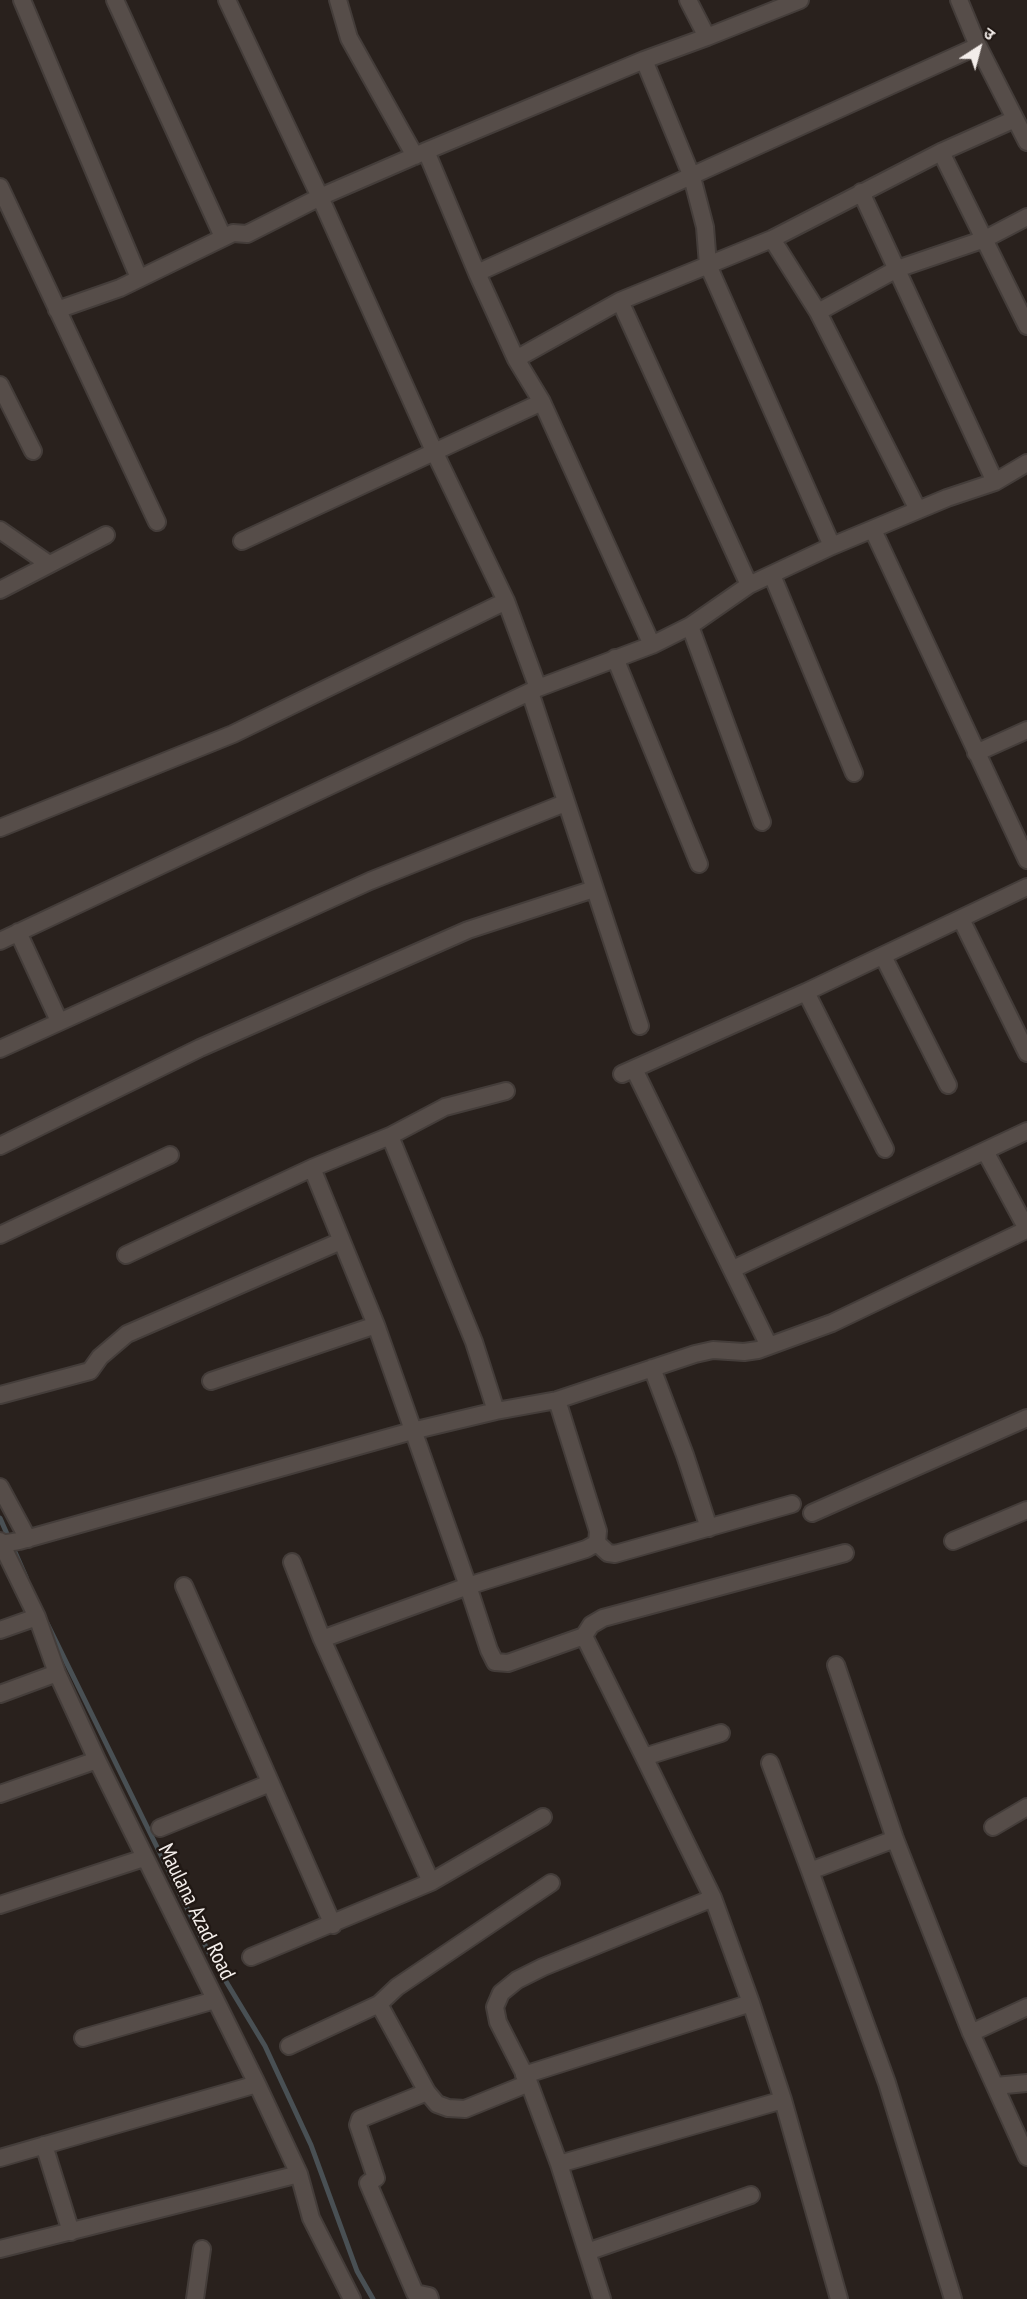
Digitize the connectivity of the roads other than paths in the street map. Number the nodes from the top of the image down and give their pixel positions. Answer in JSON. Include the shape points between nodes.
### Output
{"nodes":[{"id":1,"x":22,"y":0,"type":"edge"},
{"id":2,"x":115,"y":0,"type":"edge"},
{"id":3,"x":227,"y":0,"type":"edge"},
{"id":4,"x":338,"y":0,"type":"edge"},
{"id":5,"x":688,"y":0,"type":"edge"},
{"id":6,"x":800,"y":0,"type":"edge"},
{"id":7,"x":959,"y":0,"type":"edge"},
{"id":8,"x":707,"y":37,"type":"junction"},
{"id":9,"x":978,"y":46,"type":"junction"},
{"id":10,"x":644,"y":60,"type":"junction"},
{"id":11,"x":1015,"y":119,"type":"junction"},
{"id":12,"x":1027,"y":142,"type":"edge"},
{"id":13,"x":941,"y":152,"type":"junction"},
{"id":14,"x":421,"y":153,"type":"junction"},
{"id":15,"x":692,"y":177,"type":"junction"},
{"id":16,"x":0,"y":188,"type":"edge"},
{"id":17,"x":861,"y":192,"type":"junction"},
{"id":18,"x":320,"y":197,"type":"junction"},
{"id":19,"x":1027,"y":216,"type":"edge"},
{"id":20,"x":224,"y":237,"type":"junction"},
{"id":21,"x":772,"y":239,"type":"junction"},
{"id":22,"x":986,"y":239,"type":"junction"},
{"id":23,"x":708,"y":265,"type":"junction"},
{"id":24,"x":897,"y":269,"type":"junction"},
{"id":25,"x":477,"y":273,"type":"junction"},
{"id":26,"x":139,"y":278,"type":"junction"},
{"id":27,"x":620,"y":301,"type":"junction"},
{"id":28,"x":57,"y":310,"type":"junction"},
{"id":29,"x":818,"y":312,"type":"junction"},
{"id":30,"x":1027,"y":326,"type":"edge"},
{"id":31,"x":516,"y":359,"type":"junction"},
{"id":32,"x":0,"y":385,"type":"edge"},
{"id":33,"x":542,"y":402,"type":"junction"},
{"id":34,"x":33,"y":451,"type":"dead end"},
{"id":35,"x":434,"y":451,"type":"junction"},
{"id":36,"x":1027,"y":463,"type":"edge"},
{"id":37,"x":995,"y":482,"type":"junction"},
{"id":38,"x":918,"y":510,"type":"junction"},
{"id":39,"x":157,"y":522,"type":"dead end"},
{"id":40,"x":0,"y":530,"type":"edge"},
{"id":41,"x":873,"y":530,"type":"junction"},
{"id":42,"x":106,"y":535,"type":"dead end"},
{"id":43,"x":242,"y":541,"type":"dead end"},
{"id":44,"x":832,"y":546,"type":"junction"},
{"id":45,"x":48,"y":564,"type":"junction"},
{"id":46,"x":772,"y":575,"type":"junction"},
{"id":47,"x":749,"y":585,"type":"junction"},
{"id":48,"x":0,"y":590,"type":"edge"},
{"id":49,"x":506,"y":601,"type":"junction"},
{"id":50,"x":690,"y":626,"type":"junction"},
{"id":51,"x":652,"y":645,"type":"junction"},
{"id":52,"x":615,"y":658,"type":"junction"},
{"id":53,"x":534,"y":690,"type":"junction"},
{"id":54,"x":1027,"y":730,"type":"edge"},
{"id":55,"x":976,"y":753,"type":"junction"},
{"id":56,"x":854,"y":773,"type":"dead end"},
{"id":57,"x":565,"y":803,"type":"junction"},
{"id":58,"x":762,"y":822,"type":"dead end"},
{"id":59,"x":0,"y":828,"type":"edge"},
{"id":60,"x":1027,"y":860,"type":"edge"},
{"id":61,"x":699,"y":864,"type":"dead end"},
{"id":62,"x":1027,"y":888,"type":"edge"},
{"id":63,"x":594,"y":889,"type":"junction"},
{"id":64,"x":961,"y":919,"type":"junction"},
{"id":65,"x":18,"y":932,"type":"junction"},
{"id":66,"x":0,"y":941,"type":"edge"},
{"id":67,"x":883,"y":956,"type":"junction"},
{"id":68,"x":806,"y":992,"type":"junction"},
{"id":69,"x":59,"y":1021,"type":"junction"},
{"id":70,"x":640,"y":1026,"type":"dead end"},
{"id":71,"x":0,"y":1049,"type":"edge"},
{"id":72,"x":1027,"y":1053,"type":"edge"},
{"id":73,"x":948,"y":1086,"type":"dead end"},
{"id":74,"x":506,"y":1091,"type":"dead end"},
{"id":75,"x":1027,"y":1131,"type":"edge"},
{"id":76,"x":390,"y":1136,"type":"junction"},
{"id":77,"x":0,"y":1146,"type":"edge"},
{"id":78,"x":885,"y":1149,"type":"dead end"},
{"id":79,"x":985,"y":1150,"type":"junction"},
{"id":80,"x":170,"y":1155,"type":"dead end"},
{"id":81,"x":312,"y":1168,"type":"junction"},
{"id":82,"x":1026,"y":1230,"type":"edge"},
{"id":83,"x":0,"y":1235,"type":"edge"},
{"id":84,"x":341,"y":1241,"type":"junction"},
{"id":85,"x":126,"y":1255,"type":"dead end"},
{"id":86,"x":733,"y":1269,"type":"junction"},
{"id":87,"x":375,"y":1325,"type":"junction"},
{"id":88,"x":769,"y":1346,"type":"junction"},
{"id":89,"x":652,"y":1368,"type":"junction"},
{"id":90,"x":211,"y":1381,"type":"dead end"},
{"id":91,"x":0,"y":1395,"type":"edge"},
{"id":92,"x":557,"y":1400,"type":"junction"},
{"id":93,"x":496,"y":1411,"type":"junction"},
{"id":94,"x":1027,"y":1418,"type":"edge"},
{"id":95,"x":412,"y":1431,"type":"junction"},
{"id":96,"x":0,"y":1487,"type":"edge"},
{"id":97,"x":792,"y":1504,"type":"dead end"},
{"id":98,"x":1027,"y":1510,"type":"edge"},
{"id":99,"x":812,"y":1513,"type":"dead end"},
{"id":100,"x":709,"y":1528,"type":"junction"},
{"id":101,"x":953,"y":1540,"type":"dead end"},
{"id":102,"x":11,"y":1542,"type":"edge"},
{"id":103,"x":597,"y":1543,"type":"junction"},
{"id":104,"x":845,"y":1553,"type":"dead end"},
{"id":105,"x":292,"y":1562,"type":"dead end"},
{"id":106,"x":183,"y":1586,"type":"dead end"},
{"id":107,"x":468,"y":1586,"type":"junction"},
{"id":108,"x":37,"y":1617,"type":"junction"},
{"id":109,"x":0,"y":1630,"type":"edge"},
{"id":110,"x":584,"y":1636,"type":"junction"},
{"id":111,"x":322,"y":1639,"type":"junction"},
{"id":112,"x":836,"y":1665,"type":"dead end"},
{"id":113,"x":57,"y":1673,"type":"junction"},
{"id":114,"x":0,"y":1694,"type":"edge"},
{"id":115,"x":721,"y":1733,"type":"dead end"},
{"id":116,"x":644,"y":1757,"type":"junction"},
{"id":117,"x":96,"y":1760,"type":"junction"},
{"id":118,"x":770,"y":1763,"type":"dead end"},
{"id":119,"x":270,"y":1783,"type":"junction"},
{"id":120,"x":0,"y":1794,"type":"edge"},
{"id":121,"x":1027,"y":1807,"type":"edge"},
{"id":122,"x":543,"y":1817,"type":"dead end"},
{"id":123,"x":993,"y":1827,"type":"dead end"},
{"id":124,"x":160,"y":1828,"type":"dead end"},
{"id":125,"x":895,"y":1839,"type":"junction"},
{"id":126,"x":144,"y":1858,"type":"junction"},
{"id":127,"x":810,"y":1871,"type":"junction"},
{"id":128,"x":431,"y":1882,"type":"junction"},
{"id":129,"x":552,"y":1883,"type":"dead end"},
{"id":130,"x":713,"y":1898,"type":"junction"},
{"id":131,"x":0,"y":1905,"type":"edge"},
{"id":132,"x":333,"y":1925,"type":"junction"},
{"id":133,"x":251,"y":1958,"type":"dead end"},
{"id":134,"x":215,"y":2000,"type":"junction"},
{"id":135,"x":751,"y":2003,"type":"junction"},
{"id":136,"x":379,"y":2004,"type":"junction"},
{"id":137,"x":1027,"y":2007,"type":"edge"},
{"id":138,"x":971,"y":2033,"type":"junction"},
{"id":139,"x":83,"y":2038,"type":"dead end"},
{"id":140,"x":289,"y":2046,"type":"dead end"},
{"id":141,"x":526,"y":2079,"type":"junction"},
{"id":142,"x":1027,"y":2083,"type":"edge"},
{"id":143,"x":257,"y":2084,"type":"junction"},
{"id":144,"x":995,"y":2086,"type":"junction"},
{"id":145,"x":427,"y":2092,"type":"junction"},
{"id":146,"x":783,"y":2100,"type":"junction"},
{"id":147,"x":44,"y":2145,"type":"junction"},
{"id":148,"x":1027,"y":2157,"type":"edge"},
{"id":149,"x":0,"y":2158,"type":"edge"},
{"id":150,"x":559,"y":2164,"type":"junction"},
{"id":151,"x":299,"y":2174,"type":"junction"},
{"id":152,"x":751,"y":2194,"type":"dead end"},
{"id":153,"x":71,"y":2232,"type":"junction"},
{"id":154,"x":202,"y":2248,"type":"dead end"},
{"id":155,"x":0,"y":2249,"type":"edge"},
{"id":156,"x":587,"y":2252,"type":"junction"},
{"id":157,"x":195,"y":2299,"type":"edge"},
{"id":158,"x":352,"y":2299,"type":"edge"},
{"id":159,"x":430,"y":2299,"type":"edge"},
{"id":160,"x":602,"y":2299,"type":"edge"},
{"id":161,"x":839,"y":2299,"type":"edge"},
{"id":162,"x":953,"y":2299,"type":"edge"}],
"edges":[{"from":1,"to":26,"type":"street"},
{"from":2,"to":20,"type":"street"},
{"from":3,"to":18,"type":"street"},
{"from":4,"to":14,"type":"street","via":[[349,38]]},
{"from":5,"to":8,"type":"street"},
{"from":6,"to":8,"type":"street"},
{"from":7,"to":9,"type":"street"},
{"from":8,"to":10,"type":"street"},
{"from":9,"to":11,"type":"street"},
{"from":9,"to":15,"type":"street"},
{"from":10,"to":14,"type":"street"},
{"from":10,"to":15,"type":"street"},
{"from":11,"to":12,"type":"street"},
{"from":11,"to":13,"type":"street"},
{"from":13,"to":17,"type":"street"},
{"from":13,"to":22,"type":"street"},
{"from":14,"to":18,"type":"street"},
{"from":14,"to":25,"type":"street"},
{"from":15,"to":23,"type":"street","via":[[705,227]]},
{"from":15,"to":25,"type":"street"},
{"from":16,"to":28,"type":"street"},
{"from":17,"to":21,"type":"street"},
{"from":17,"to":24,"type":"street"},
{"from":18,"to":20,"type":"street","via":[[247,234]]},
{"from":18,"to":35,"type":"street"},
{"from":19,"to":22,"type":"street"},
{"from":20,"to":26,"type":"street"},
{"from":21,"to":23,"type":"street"},
{"from":21,"to":29,"type":"street"},
{"from":22,"to":24,"type":"street"},
{"from":22,"to":30,"type":"street"},
{"from":23,"to":27,"type":"street"},
{"from":23,"to":44,"type":"street"},
{"from":24,"to":29,"type":"street"},
{"from":24,"to":37,"type":"street"},
{"from":25,"to":31,"type":"street"},
{"from":26,"to":28,"type":"street"},
{"from":27,"to":31,"type":"street"},
{"from":27,"to":47,"type":"street"},
{"from":28,"to":39,"type":"street"},
{"from":29,"to":38,"type":"street"},
{"from":31,"to":33,"type":"street"},
{"from":32,"to":34,"type":"street"},
{"from":33,"to":35,"type":"street"},
{"from":33,"to":51,"type":"street"},
{"from":35,"to":43,"type":"street"},
{"from":35,"to":49,"type":"street"},
{"from":36,"to":37,"type":"street"},
{"from":37,"to":38,"type":"street"},
{"from":38,"to":41,"type":"street"},
{"from":40,"to":45,"type":"street"},
{"from":41,"to":44,"type":"street"},
{"from":41,"to":55,"type":"street"},
{"from":42,"to":45,"type":"street"},
{"from":44,"to":46,"type":"street"},
{"from":45,"to":48,"type":"street"},
{"from":46,"to":47,"type":"street"},
{"from":46,"to":56,"type":"street"},
{"from":47,"to":50,"type":"street"},
{"from":49,"to":53,"type":"street"},
{"from":49,"to":59,"type":"street","via":[[233,734]]},
{"from":50,"to":51,"type":"street"},
{"from":50,"to":58,"type":"street"},
{"from":51,"to":52,"type":"street"},
{"from":52,"to":53,"type":"street"},
{"from":52,"to":61,"type":"street"},
{"from":53,"to":57,"type":"street"},
{"from":53,"to":65,"type":"street"},
{"from":54,"to":55,"type":"street"},
{"from":55,"to":60,"type":"street"},
{"from":57,"to":63,"type":"street"},
{"from":57,"to":69,"type":"street","via":[[370,881]]},
{"from":62,"to":64,"type":"street"},
{"from":63,"to":70,"type":"street"},
{"from":63,"to":77,"type":"street","via":[[468,930],[200,1048]]},
{"from":64,"to":67,"type":"street"},
{"from":64,"to":72,"type":"street"},
{"from":65,"to":66,"type":"street"},
{"from":65,"to":69,"type":"street"},
{"from":67,"to":68,"type":"street"},
{"from":67,"to":73,"type":"street"},
{"from":68,"to":78,"type":"street"},
{"from":68,"to":86,"type":"street","via":[[628,1071]]},
{"from":69,"to":71,"type":"street"},
{"from":74,"to":76,"type":"street","via":[[445,1107]]},
{"from":75,"to":79,"type":"street"},
{"from":76,"to":81,"type":"street"},
{"from":76,"to":93,"type":"street","via":[[474,1342]]},
{"from":79,"to":82,"type":"street"},
{"from":79,"to":86,"type":"street"},
{"from":80,"to":83,"type":"street"},
{"from":81,"to":84,"type":"street"},
{"from":81,"to":85,"type":"street"},
{"from":82,"to":88,"type":"street","via":[[832,1323]]},
{"from":84,"to":87,"type":"street"},
{"from":84,"to":91,"type":"street","via":[[127,1334],[90,1371]]},
{"from":86,"to":88,"type":"street"},
{"from":87,"to":90,"type":"street"},
{"from":87,"to":95,"type":"street"},
{"from":88,"to":89,"type":"street","via":[[744,1352],[713,1350]]},
{"from":89,"to":92,"type":"street"},
{"from":89,"to":100,"type":"street"},
{"from":92,"to":93,"type":"street"},
{"from":92,"to":103,"type":"street","via":[[598,1531]]},
{"from":93,"to":95,"type":"street"},
{"from":94,"to":99,"type":"street"},
{"from":95,"to":102,"type":"street"},
{"from":95,"to":107,"type":"street"},
{"from":96,"to":102,"type":"street","name":"Maulana Azad Road"},
{"from":97,"to":100,"type":"street"},
{"from":98,"to":101,"type":"street"},
{"from":100,"to":103,"type":"street","via":[[615,1554]]},
{"from":102,"to":108,"type":"street","name":"Maulana Azad Road"},
{"from":103,"to":107,"type":"street"},
{"from":104,"to":110,"type":"street","via":[[603,1618],[591,1625]]},
{"from":105,"to":111,"type":"street"},
{"from":106,"to":119,"type":"street"},
{"from":107,"to":110,"type":"street","via":[[495,1662],[508,1663]]},
{"from":107,"to":111,"type":"street"},
{"from":108,"to":109,"type":"street"},
{"from":108,"to":113,"type":"street","name":"Maulana Azad Road"},
{"from":110,"to":116,"type":"street"},
{"from":111,"to":128,"type":"street"},
{"from":112,"to":125,"type":"street"},
{"from":113,"to":114,"type":"street"},
{"from":113,"to":117,"type":"street","name":"Maulana Azad Road"},
{"from":115,"to":116,"type":"street"},
{"from":116,"to":130,"type":"street"},
{"from":117,"to":120,"type":"street"},
{"from":117,"to":126,"type":"street","name":"Maulana Azad Road"},
{"from":118,"to":127,"type":"street"},
{"from":119,"to":124,"type":"street"},
{"from":119,"to":132,"type":"street"},
{"from":121,"to":123,"type":"street"},
{"from":122,"to":128,"type":"street"},
{"from":125,"to":127,"type":"street"},
{"from":125,"to":138,"type":"street"},
{"from":126,"to":131,"type":"street"},
{"from":126,"to":134,"type":"street","name":"Maulana Azad Road"},
{"from":127,"to":162,"type":"street","via":[[887,2083]]},
{"from":128,"to":132,"type":"street"},
{"from":129,"to":136,"type":"street","via":[[397,1987]]},
{"from":130,"to":135,"type":"street"},
{"from":130,"to":141,"type":"street","via":[[543,1967],[501,1993],[495,2007],[498,2022]]},
{"from":132,"to":133,"type":"street"},
{"from":134,"to":139,"type":"street"},
{"from":134,"to":143,"type":"street","name":"Maulana Azad Road"},
{"from":135,"to":141,"type":"street"},
{"from":135,"to":146,"type":"street"},
{"from":136,"to":140,"type":"street"},
{"from":136,"to":145,"type":"street"},
{"from":137,"to":138,"type":"street"},
{"from":138,"to":144,"type":"street"},
{"from":141,"to":145,"type":"street","via":[[465,2109],[437,2104]]},
{"from":141,"to":150,"type":"street"},
{"from":142,"to":144,"type":"street"},
{"from":143,"to":147,"type":"street"},
{"from":143,"to":151,"type":"street","name":"Maulana Azad Road"},
{"from":144,"to":148,"type":"street"},
{"from":145,"to":159,"type":"street","via":[[360,2119],[358,2125],[376,2178],[368,2183],[415,2293]]},
{"from":146,"to":150,"type":"street"},
{"from":146,"to":161,"type":"street"},
{"from":147,"to":149,"type":"street"},
{"from":147,"to":153,"type":"street"},
{"from":150,"to":156,"type":"street"},
{"from":151,"to":153,"type":"street"},
{"from":151,"to":158,"type":"street","name":"Maulana Azad Road","via":[[311,2218]]},
{"from":152,"to":156,"type":"street"},
{"from":153,"to":155,"type":"street"},
{"from":154,"to":157,"type":"street"},
{"from":156,"to":160,"type":"street"}]}
